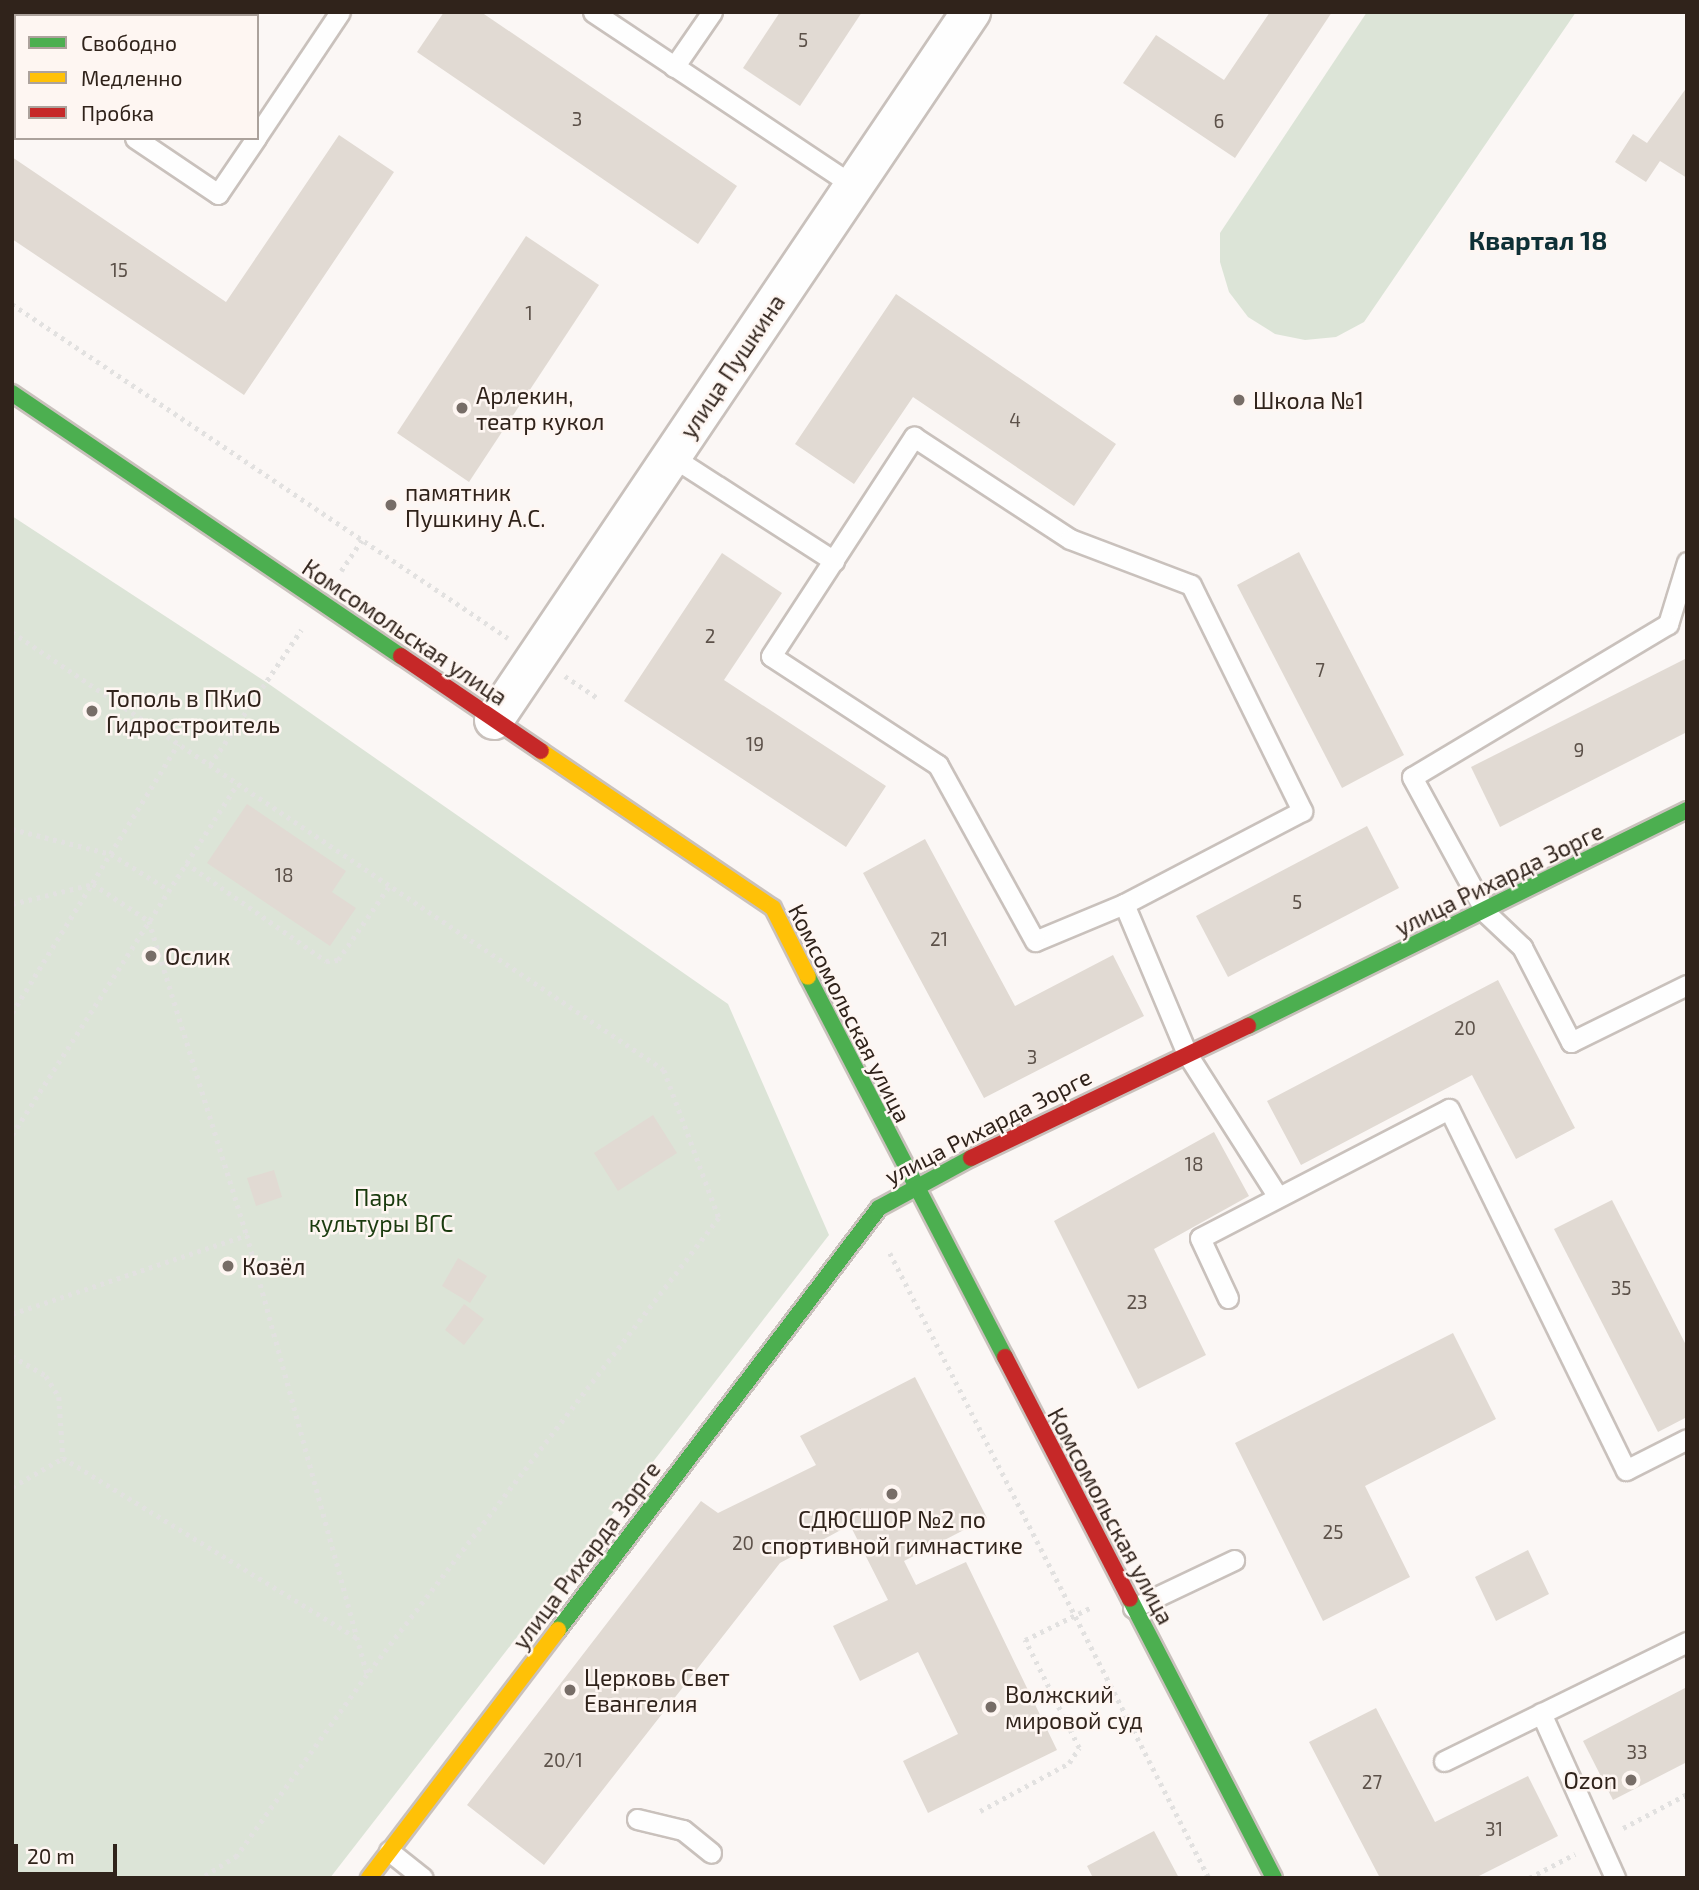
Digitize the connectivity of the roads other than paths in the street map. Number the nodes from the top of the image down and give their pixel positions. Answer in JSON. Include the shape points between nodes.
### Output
{"nodes":[{"id":1,"x":340,"y":12,"type":"edge"},
{"id":2,"x":593,"y":12,"type":"edge"},
{"id":3,"x":712,"y":12,"type":"edge"},
{"id":4,"x":971,"y":12,"type":"edge"},
{"id":5,"x":674,"y":66,"type":"junction"},
{"id":6,"x":259,"y":133,"type":"edge"},
{"id":7,"x":138,"y":140,"type":"edge"},
{"id":8,"x":254,"y":140,"type":"edge"},
{"id":9,"x":854,"y":186,"type":"junction"},
{"id":10,"x":12,"y":393,"type":"edge"},
{"id":11,"x":671,"y":456,"type":"junction"},
{"id":12,"x":834,"y":561,"type":"junction"},
{"id":13,"x":1687,"y":562,"type":"edge"},
{"id":14,"x":494,"y":720,"type":"junction"},
{"id":15,"x":1687,"y":810,"type":"edge"},
{"id":16,"x":1124,"y":904,"type":"junction"},
{"id":17,"x":1486,"y":913,"type":"junction"},
{"id":18,"x":1687,"y":985,"type":"edge"},
{"id":19,"x":1187,"y":1054,"type":"junction"},
{"id":20,"x":912,"y":1186,"type":"junction"},
{"id":21,"x":1278,"y":1197,"type":"junction"},
{"id":22,"x":1228,"y":1298,"type":"dead end"},
{"id":23,"x":1687,"y":1439,"type":"edge"},
{"id":24,"x":1234,"y":1560,"type":"dead end"},
{"id":25,"x":1129,"y":1600,"type":"junction"},
{"id":26,"x":1687,"y":1642,"type":"edge"},
{"id":27,"x":1541,"y":1713,"type":"junction"},
{"id":28,"x":1444,"y":1761,"type":"dead end"},
{"id":29,"x":636,"y":1819,"type":"dead end"},
{"id":30,"x":389,"y":1852,"type":"junction"},
{"id":31,"x":711,"y":1853,"type":"dead end"},
{"id":32,"x":369,"y":1878,"type":"edge"},
{"id":33,"x":423,"y":1878,"type":"edge"},
{"id":34,"x":1274,"y":1878,"type":"edge"},
{"id":35,"x":1615,"y":1878,"type":"edge"}],
"edges":[{"from":1,"to":6,"type":"lane"},
{"from":2,"to":5,"type":"lane"},
{"from":3,"to":5,"type":"lane"},
{"from":4,"to":9,"type":"street","name":"улица Пушкина"},
{"from":5,"to":9,"type":"lane"},
{"from":7,"to":8,"type":"lane","via":[[218,194]]},
{"from":9,"to":11,"type":"street","name":"улица Пушкина"},
{"from":10,"to":14,"type":"street","name":"Комсомольская улица"},
{"from":11,"to":12,"type":"lane"},
{"from":11,"to":14,"type":"street","name":"улица Пушкина"},
{"from":12,"to":16,"type":"lane","via":[[771,656],[938,765],[1035,941]]},
{"from":12,"to":16,"type":"lane","via":[[914,437],[1070,539],[1191,584],[1303,811]]},
{"from":13,"to":17,"type":"lane","via":[[1668,624],[1412,777]]},
{"from":14,"to":20,"type":"street","name":"Комсомольская улица","via":[[773,908]]},
{"from":15,"to":17,"type":"street","name":"улица Рихарда Зорге"},
{"from":16,"to":19,"type":"lane"},
{"from":17,"to":18,"type":"lane","via":[[1522,947],[1571,1042]]},
{"from":17,"to":19,"type":"street","name":"улица Рихарда Зорге"},
{"from":19,"to":20,"type":"street","name":"улица Рихарда Зорге"},
{"from":19,"to":21,"type":"lane"},
{"from":20,"to":25,"type":"street","name":"Комсомольская улица"},
{"from":20,"to":30,"type":"street","name":"улица Рихарда Зорге","via":[[879,1208]]},
{"from":21,"to":22,"type":"lane","via":[[1200,1238]]},
{"from":21,"to":23,"type":"lane","via":[[1449,1109],[1626,1470]]},
{"from":24,"to":25,"type":"lane"},
{"from":25,"to":34,"type":"street","name":"Комсомольская улица"},
{"from":26,"to":27,"type":"lane"},
{"from":27,"to":28,"type":"lane"},
{"from":27,"to":35,"type":"lane"},
{"from":29,"to":31,"type":"lane","via":[[683,1830]]},
{"from":30,"to":32,"type":"street","name":"улица Рихарда Зорге"},
{"from":30,"to":33,"type":"lane"}]}
